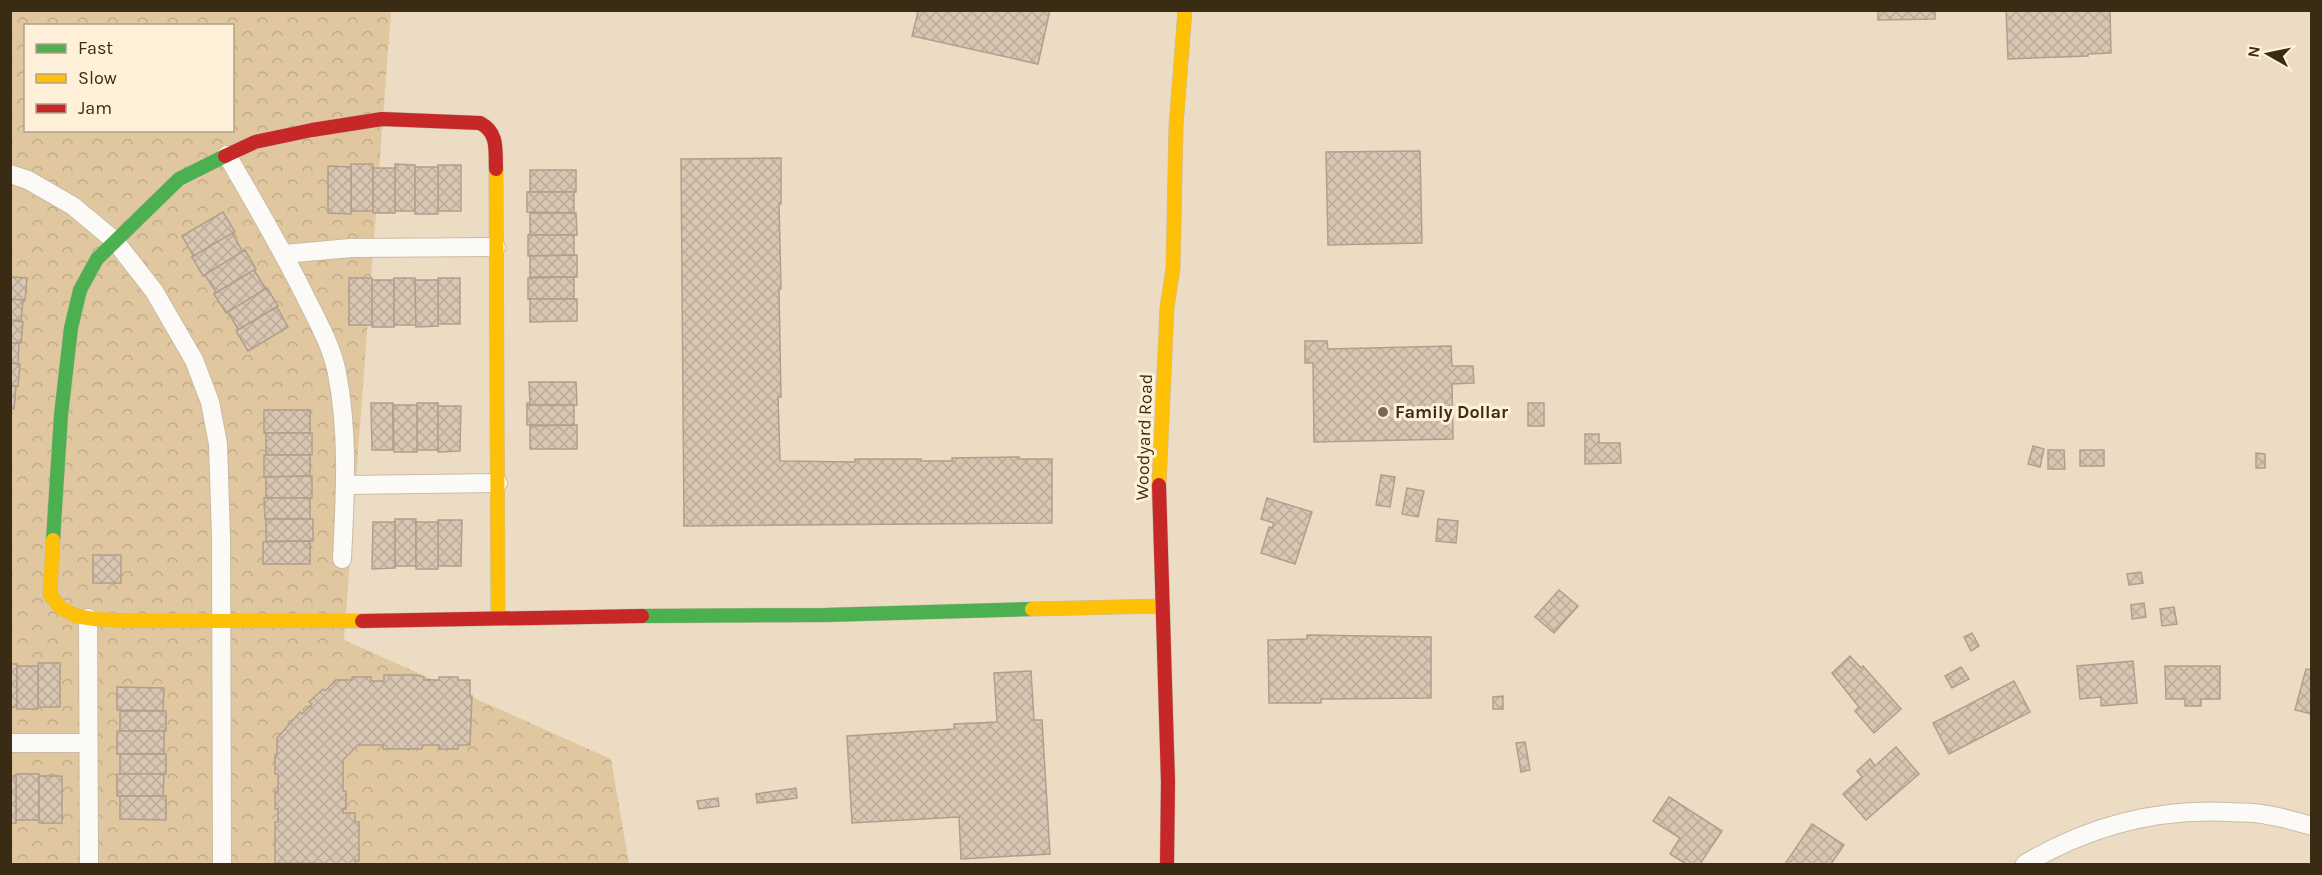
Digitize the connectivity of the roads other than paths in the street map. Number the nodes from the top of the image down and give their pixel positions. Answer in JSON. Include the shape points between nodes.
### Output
{"nodes":[{"id":1,"x":1185,"y":10,"type":"edge"},
{"id":2,"x":226,"y":155,"type":"junction"},
{"id":3,"x":10,"y":174,"type":"edge"},
{"id":4,"x":115,"y":242,"type":"junction"},
{"id":5,"x":496,"y":248,"type":"junction"},
{"id":6,"x":284,"y":254,"type":"junction"},
{"id":7,"x":498,"y":483,"type":"junction"},
{"id":8,"x":345,"y":485,"type":"junction"},
{"id":9,"x":342,"y":559,"type":"dead end"},
{"id":10,"x":1163,"y":606,"type":"junction"},
{"id":11,"x":88,"y":618,"type":"junction"},
{"id":12,"x":498,"y":618,"type":"junction"},
{"id":13,"x":221,"y":621,"type":"junction"},
{"id":14,"x":10,"y":743,"type":"edge"},
{"id":15,"x":88,"y":743,"type":"junction"},
{"id":16,"x":2312,"y":826,"type":"edge"},
{"id":17,"x":88,"y":864,"type":"edge"},
{"id":18,"x":222,"y":864,"type":"edge"},
{"id":19,"x":1167,"y":864,"type":"edge"},
{"id":20,"x":2025,"y":864,"type":"edge"}],
"edges":[{"from":1,"to":10,"type":"street","name":"Woodyard Road","via":[[1160,448]]},
{"from":2,"to":4,"type":"street","via":[[179,179]]},
{"from":2,"to":5,"type":"street","via":[[255,142],[382,119],[480,123],[489,128],[495,141]]},
{"from":2,"to":6,"type":"street"},
{"from":3,"to":4,"type":"street","via":[[72,206]]},
{"from":4,"to":11,"type":"street","via":[[97,259],[80,290],[71,328],[61,415],[50,595],[61,608]]},
{"from":4,"to":13,"type":"street","via":[[154,291],[194,360],[210,402],[218,444]]},
{"from":5,"to":6,"type":"street","via":[[351,248]]},
{"from":5,"to":7,"type":"street"},
{"from":6,"to":8,"type":"street","via":[[325,336],[337,372],[344,421]]},
{"from":7,"to":8,"type":"street"},
{"from":7,"to":12,"type":"street"},
{"from":8,"to":9,"type":"street"},
{"from":10,"to":12,"type":"street"},
{"from":10,"to":19,"type":"street","name":"Woodyard Road"},
{"from":11,"to":13,"type":"street"},
{"from":11,"to":15,"type":"street"},
{"from":12,"to":13,"type":"street"},
{"from":13,"to":18,"type":"street"},
{"from":14,"to":15,"type":"street"},
{"from":15,"to":17,"type":"street"},
{"from":16,"to":20,"type":"street","via":[[2266,814],[2168,814],[2132,819],[2094,831]]}]}
